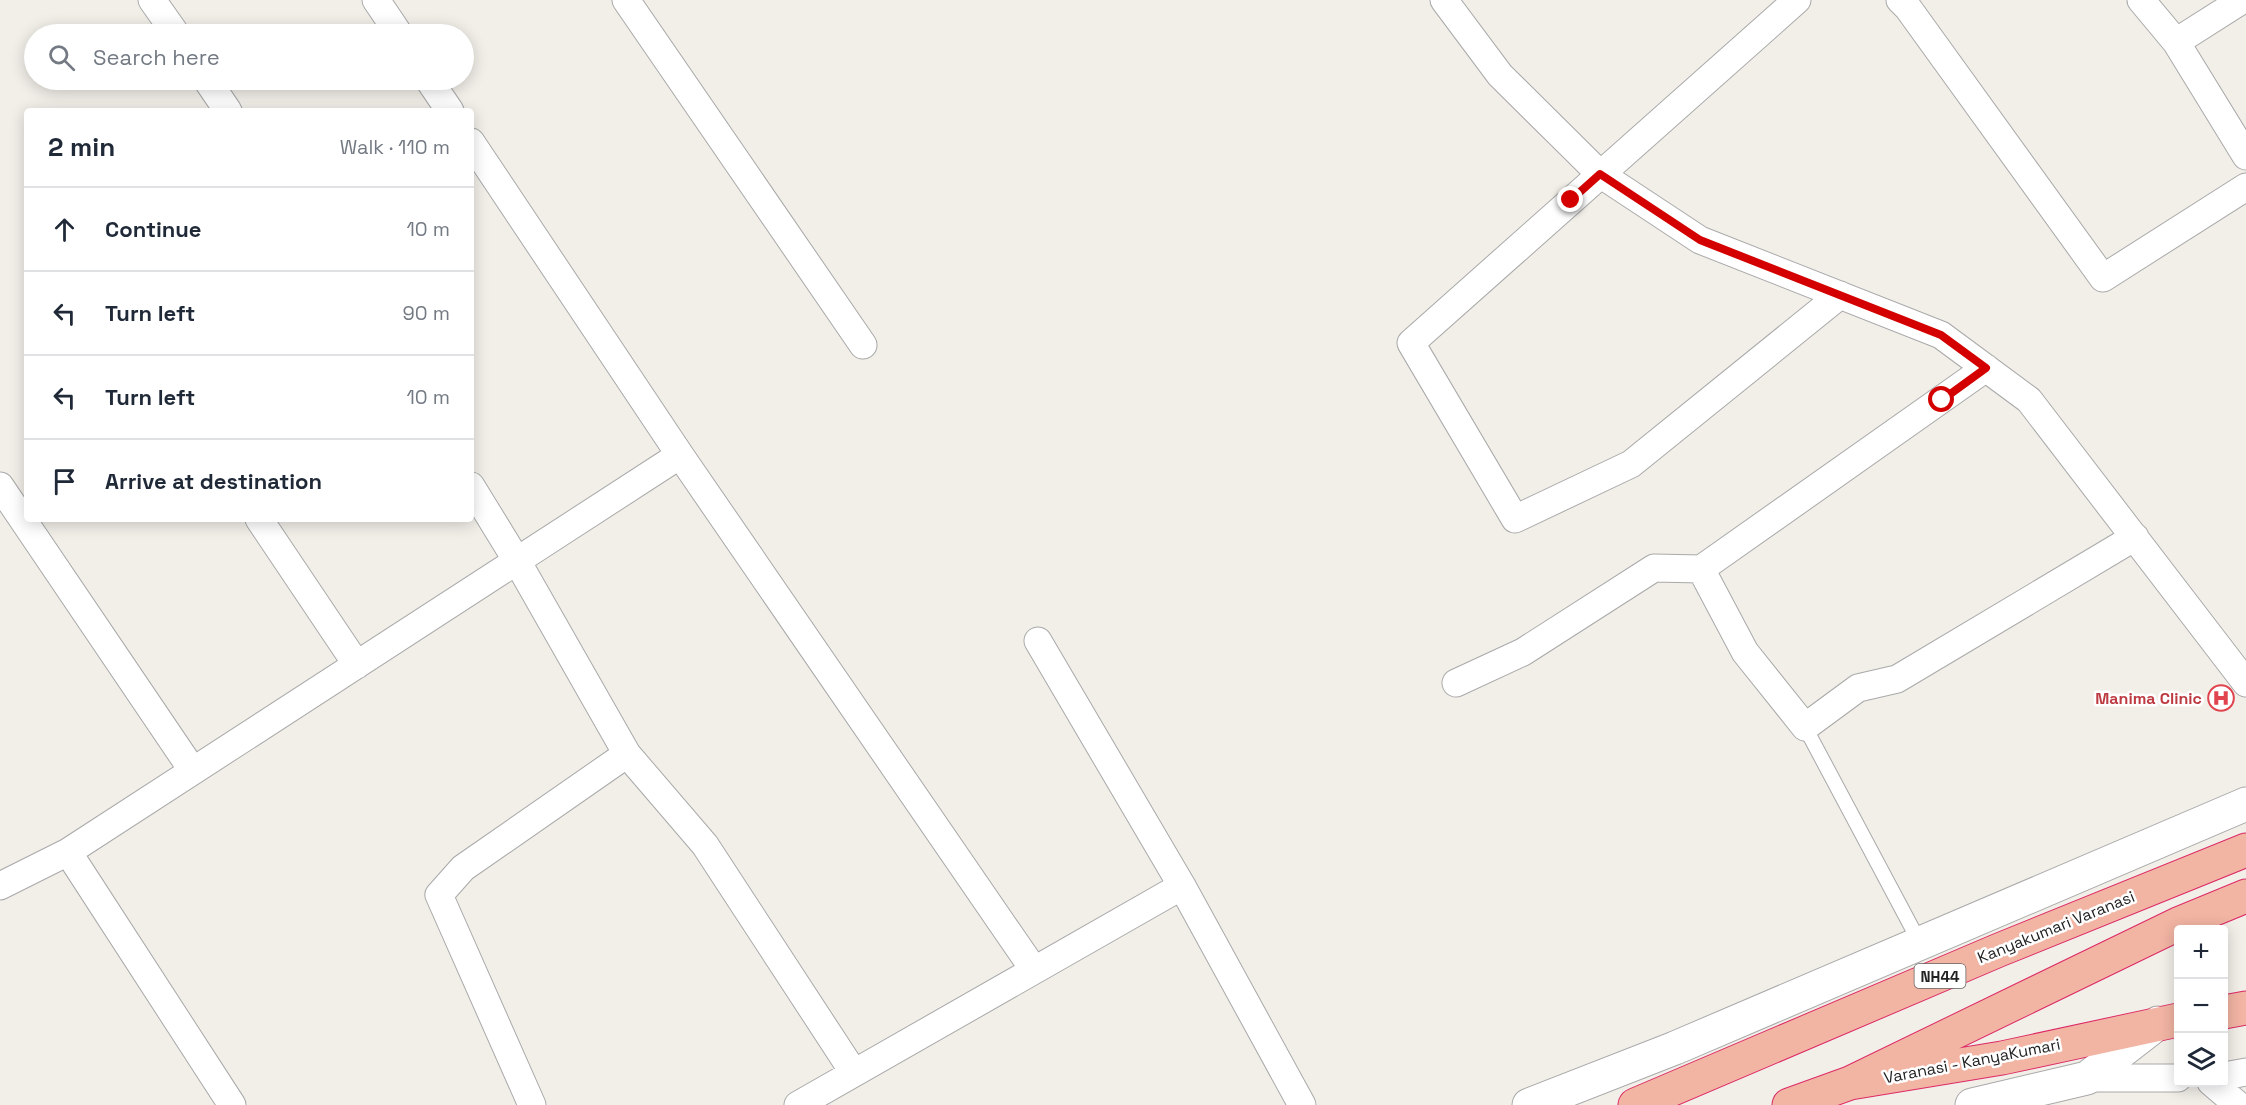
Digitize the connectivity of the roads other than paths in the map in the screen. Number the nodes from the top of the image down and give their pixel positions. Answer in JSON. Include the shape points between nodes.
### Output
{"nodes":[{"id":1,"x":152,"y":0,"type":"edge"},
{"id":2,"x":376,"y":0,"type":"edge"},
{"id":3,"x":626,"y":0,"type":"edge"},
{"id":4,"x":1797,"y":0,"type":"edge"},
{"id":5,"x":1900,"y":0,"type":"edge"},
{"id":6,"x":2141,"y":0,"type":"edge"},
{"id":7,"x":2242,"y":0,"type":"edge"},
{"id":8,"x":1453,"y":3,"type":"edge"},
{"id":9,"x":169,"y":24,"type":"edge"},
{"id":10,"x":392,"y":24,"type":"edge"},
{"id":11,"x":2176,"y":42,"type":"junction"},
{"id":12,"x":214,"y":90,"type":"edge"},
{"id":13,"x":436,"y":90,"type":"edge"},
{"id":14,"x":226,"y":108,"type":"edge"},
{"id":15,"x":448,"y":108,"type":"edge"},
{"id":16,"x":474,"y":146,"type":"edge"},
{"id":17,"x":2246,"y":156,"type":"edge"},
{"id":18,"x":1600,"y":174,"type":"junction"},
{"id":19,"x":2246,"y":186,"type":"edge"},
{"id":20,"x":1840,"y":295,"type":"junction"},
{"id":21,"x":863,"y":345,"type":"dead end"},
{"id":22,"x":1986,"y":368,"type":"junction"},
{"id":23,"x":681,"y":455,"type":"junction"},
{"id":24,"x":0,"y":486,"type":"edge"},
{"id":25,"x":474,"y":491,"type":"edge"},
{"id":26,"x":24,"y":521,"type":"edge"},
{"id":27,"x":24,"y":522,"type":"edge"},
{"id":28,"x":261,"y":522,"type":"edge"},
{"id":29,"x":2135,"y":537,"type":"junction"},
{"id":30,"x":517,"y":561,"type":"junction"},
{"id":31,"x":1701,"y":569,"type":"junction"},
{"id":32,"x":1038,"y":641,"type":"dead end"},
{"id":33,"x":357,"y":665,"type":"junction"},
{"id":34,"x":1456,"y":683,"type":"dead end"},
{"id":35,"x":2246,"y":683,"type":"edge"},
{"id":36,"x":1806,"y":727,"type":"junction"},
{"id":37,"x":627,"y":754,"type":"junction"},
{"id":38,"x":193,"y":771,"type":"junction"},
{"id":39,"x":2246,"y":804,"type":"edge"},
{"id":40,"x":2246,"y":850,"type":"edge"},
{"id":41,"x":68,"y":852,"type":"junction"},
{"id":42,"x":3,"y":878,"type":"edge"},
{"id":43,"x":1182,"y":886,"type":"junction"},
{"id":44,"x":2246,"y":896,"type":"edge"},
{"id":45,"x":1920,"y":943,"type":"junction"},
{"id":46,"x":1034,"y":970,"type":"junction"},
{"id":47,"x":2246,"y":1008,"type":"edge"},
{"id":48,"x":2228,"y":1011,"type":"edge"},
{"id":49,"x":2168,"y":1021,"type":"edge"},
{"id":50,"x":854,"y":1072,"type":"junction"},
{"id":51,"x":2246,"y":1072,"type":"edge"},
{"id":52,"x":2228,"y":1075,"type":"edge"},
{"id":53,"x":2087,"y":1078,"type":"junction"},
{"id":54,"x":2174,"y":1078,"type":"edge"},
{"id":55,"x":1850,"y":1083,"type":"junction"},
{"id":56,"x":2216,"y":1087,"type":"edge"},
{"id":57,"x":232,"y":1105,"type":"edge"},
{"id":58,"x":532,"y":1105,"type":"edge"},
{"id":59,"x":798,"y":1105,"type":"edge"},
{"id":60,"x":1302,"y":1105,"type":"edge"},
{"id":61,"x":1529,"y":1105,"type":"edge"},
{"id":62,"x":1635,"y":1105,"type":"edge"},
{"id":63,"x":1789,"y":1105,"type":"edge"},
{"id":64,"x":1972,"y":1105,"type":"edge"},
{"id":65,"x":2238,"y":1105,"type":"edge"}],
"edges":[{"from":1,"to":9,"type":"street"},
{"from":2,"to":10,"type":"street"},
{"from":3,"to":21,"type":"street"},
{"from":4,"to":18,"type":"street"},
{"from":5,"to":19,"type":"street","via":[[2103,278]]},
{"from":6,"to":11,"type":"street"},
{"from":7,"to":11,"type":"street"},
{"from":8,"to":18,"type":"street","via":[[1500,75]]},
{"from":11,"to":17,"type":"street"},
{"from":12,"to":14,"type":"street"},
{"from":13,"to":15,"type":"street"},
{"from":16,"to":23,"type":"street"},
{"from":18,"to":20,"type":"street","via":[[1700,240]]},
{"from":18,"to":20,"type":"street","via":[[1410,342],[1515,519],[1631,464]]},
{"from":20,"to":22,"type":"street","via":[[1941,335]]},
{"from":22,"to":29,"type":"street","via":[[2029,400]]},
{"from":22,"to":31,"type":"street"},
{"from":23,"to":30,"type":"street"},
{"from":23,"to":46,"type":"street"},
{"from":24,"to":26,"type":"street"},
{"from":25,"to":30,"type":"street"},
{"from":27,"to":38,"type":"street"},
{"from":28,"to":33,"type":"street"},
{"from":29,"to":35,"type":"street"},
{"from":29,"to":36,"type":"street","via":[[1897,679],[1858,688]]},
{"from":30,"to":33,"type":"street"},
{"from":30,"to":37,"type":"street"},
{"from":31,"to":34,"type":"street","via":[[1654,568],[1523,652]]},
{"from":31,"to":36,"type":"street","via":[[1745,652]]},
{"from":32,"to":43,"type":"street"},
{"from":33,"to":38,"type":"street"},
{"from":36,"to":45,"type":"lane"},
{"from":37,"to":50,"type":"street","via":[[705,845]]},
{"from":37,"to":58,"type":"street","via":[[463,867],[439,895]]},
{"from":38,"to":41,"type":"street"},
{"from":39,"to":45,"type":"street"},
{"from":40,"to":62,"type":"highway","name":"Kanyakumari Varanasi","number":"NH44"},
{"from":41,"to":42,"type":"street"},
{"from":41,"to":57,"type":"street"},
{"from":43,"to":46,"type":"street"},
{"from":43,"to":60,"type":"street"},
{"from":44,"to":55,"type":"highway","via":[[2178,924]]},
{"from":45,"to":61,"type":"street","via":[[1675,1048]]},
{"from":46,"to":50,"type":"street"},
{"from":47,"to":48,"type":"highway"},
{"from":49,"to":53,"type":"street"},
{"from":49,"to":55,"type":"highway","name":"Varanasi - KanyaKumari","via":[[2002,1058]]},
{"from":50,"to":59,"type":"street"},
{"from":51,"to":52,"type":"street"},
{"from":53,"to":54,"type":"street"},
{"from":53,"to":64,"type":"street"},
{"from":55,"to":63,"type":"highway","name":"Varanasi - KanyaKumari"},
{"from":56,"to":65,"type":"street"}]}
